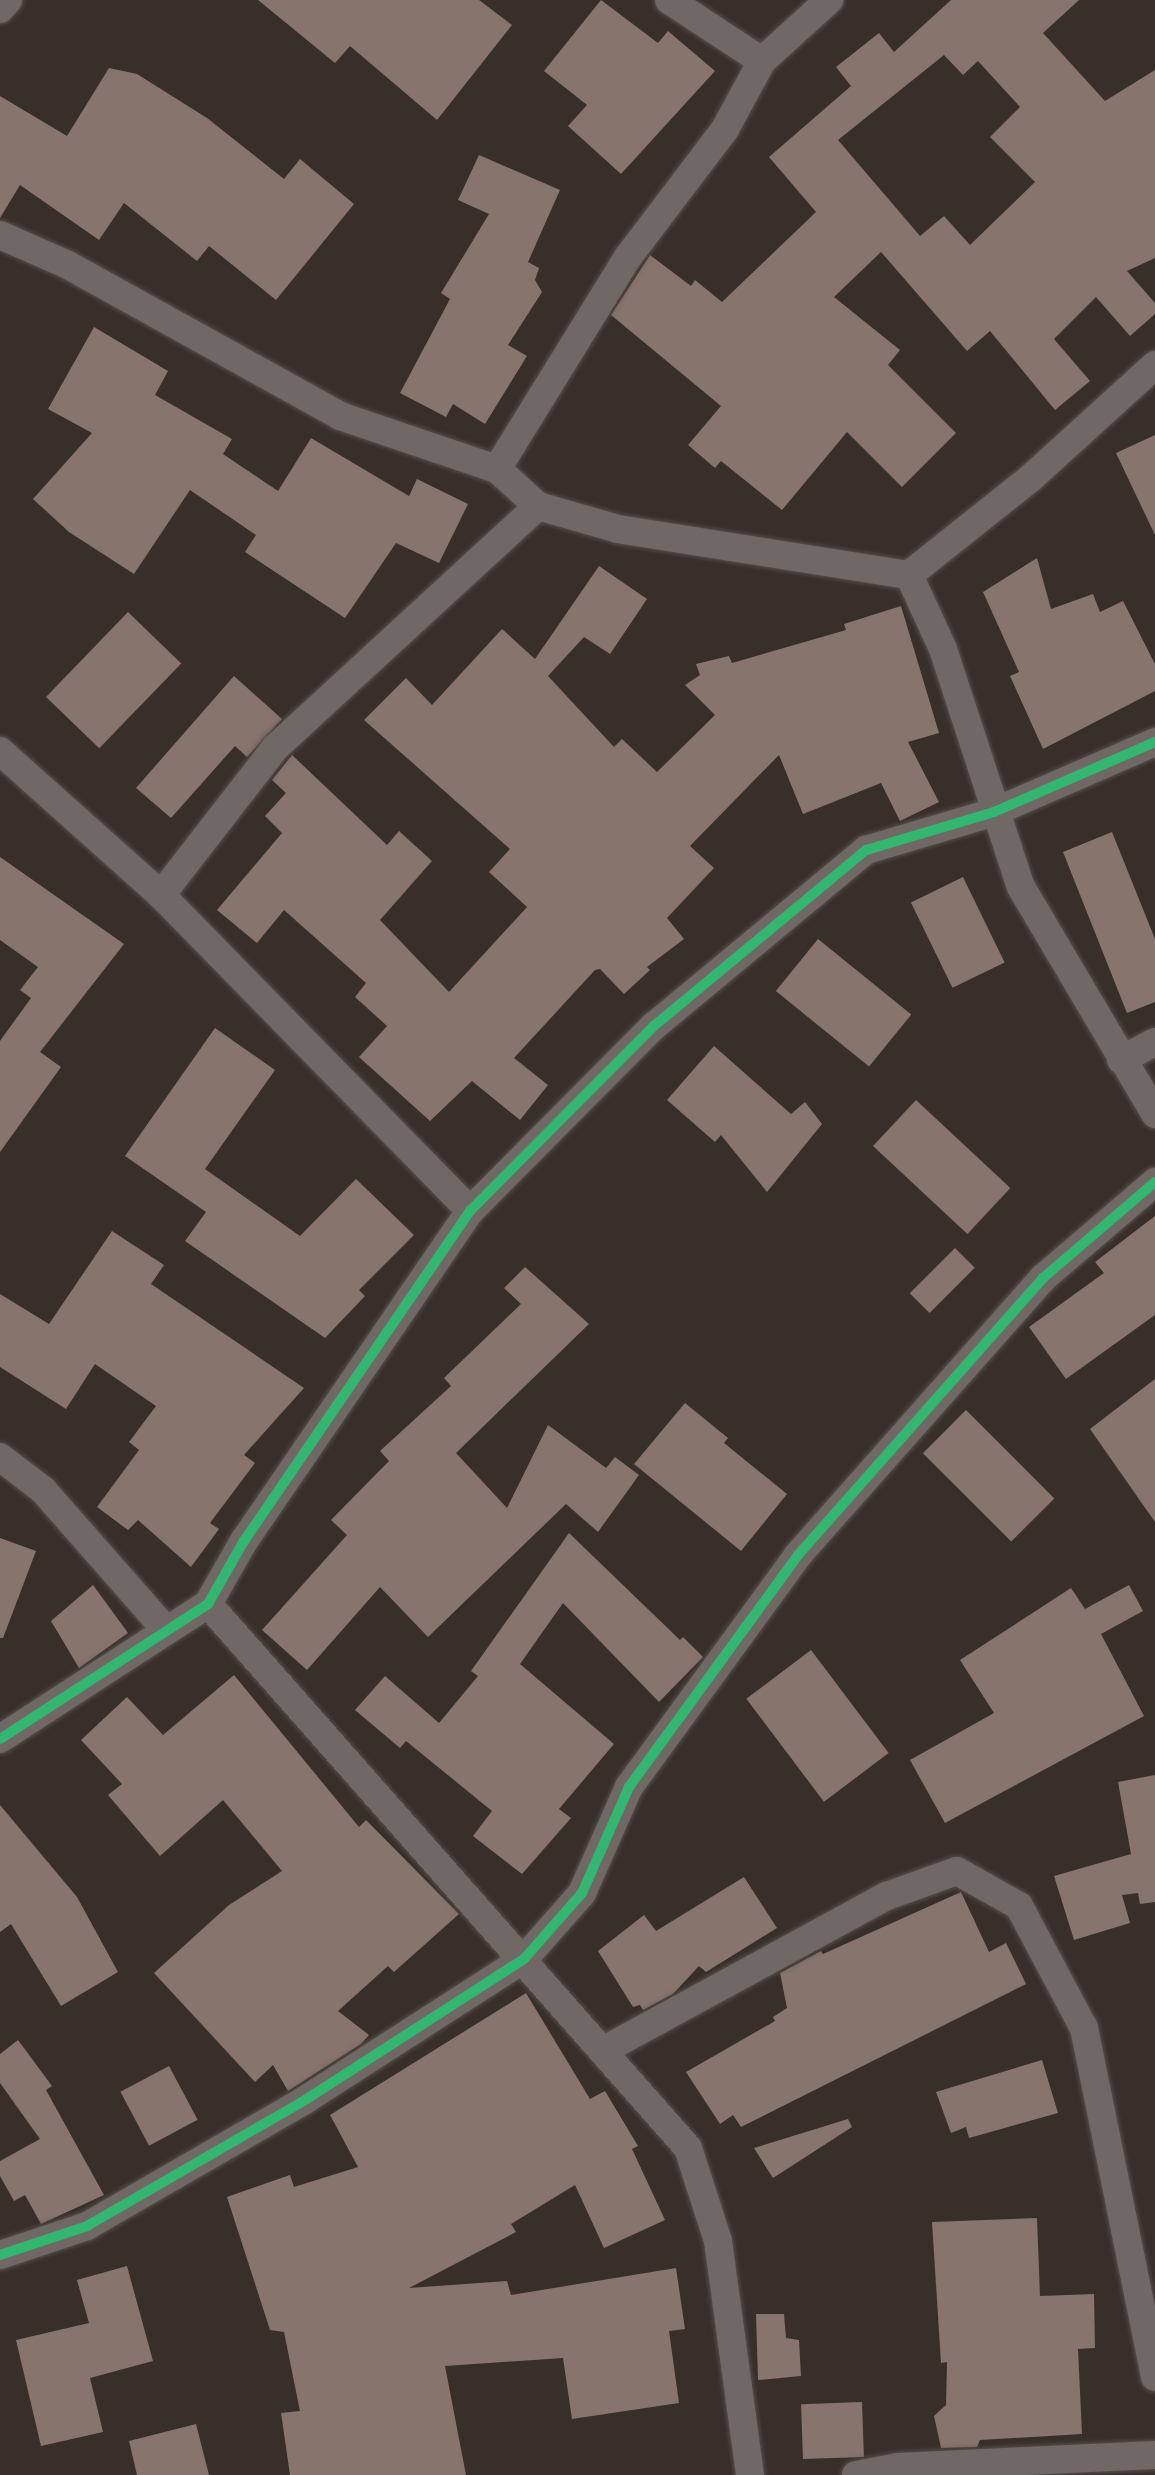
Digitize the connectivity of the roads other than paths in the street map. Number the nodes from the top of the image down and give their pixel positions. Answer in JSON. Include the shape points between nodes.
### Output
{"nodes":[{"id":1,"x":8,"y":0,"type":"edge"},
{"id":2,"x":669,"y":0,"type":"edge"},
{"id":3,"x":829,"y":0,"type":"edge"},
{"id":4,"x":0,"y":9,"type":"edge"},
{"id":5,"x":762,"y":61,"type":"junction"},
{"id":6,"x":0,"y":235,"type":"edge"},
{"id":7,"x":1155,"y":365,"type":"edge"},
{"id":8,"x":497,"y":469,"type":"junction"},
{"id":9,"x":538,"y":506,"type":"junction"},
{"id":10,"x":909,"y":575,"type":"junction"},
{"id":11,"x":1155,"y":743,"type":"edge"},
{"id":12,"x":0,"y":751,"type":"edge"},
{"id":13,"x":994,"y":812,"type":"junction"},
{"id":14,"x":161,"y":895,"type":"junction"},
{"id":15,"x":1155,"y":1042,"type":"edge"},
{"id":16,"x":1121,"y":1060,"type":"junction"},
{"id":17,"x":1155,"y":1114,"type":"edge"},
{"id":18,"x":1155,"y":1182,"type":"edge"},
{"id":19,"x":470,"y":1211,"type":"junction"},
{"id":20,"x":0,"y":1457,"type":"edge"},
{"id":21,"x":208,"y":1604,"type":"junction"},
{"id":22,"x":166,"y":1629,"type":"junction"},
{"id":23,"x":0,"y":1739,"type":"edge"},
{"id":24,"x":524,"y":1959,"type":"junction"},
{"id":25,"x":604,"y":2050,"type":"junction"},
{"id":26,"x":0,"y":2255,"type":"edge"},
{"id":27,"x":1155,"y":2377,"type":"edge"},
{"id":28,"x":1155,"y":2455,"type":"edge"},
{"id":29,"x":750,"y":2475,"type":"edge"},
{"id":30,"x":856,"y":2475,"type":"edge"}],
"edges":[{"from":1,"to":4,"type":"street"},
{"from":2,"to":5,"type":"street"},
{"from":3,"to":5,"type":"street"},
{"from":5,"to":8,"type":"street","via":[[725,129],[628,257]]},
{"from":6,"to":8,"type":"street","via":[[68,265],[340,416]]},
{"from":7,"to":10,"type":"street","via":[[1032,477]]},
{"from":8,"to":9,"type":"street"},
{"from":9,"to":10,"type":"street","via":[[618,530]]},
{"from":9,"to":14,"type":"street","via":[[276,747]]},
{"from":10,"to":13,"type":"street","via":[[943,649]]},
{"from":11,"to":13,"type":"street"},
{"from":12,"to":14,"type":"street"},
{"from":13,"to":16,"type":"street","via":[[1021,887]]},
{"from":13,"to":19,"type":"street","via":[[866,850],[654,1026]]},
{"from":14,"to":19,"type":"street"},
{"from":15,"to":16,"type":"street"},
{"from":16,"to":17,"type":"street"},
{"from":18,"to":24,"type":"street","via":[[1043,1278],[798,1555],[629,1787],[582,1892]]},
{"from":19,"to":21,"type":"street","via":[[244,1541]]},
{"from":20,"to":22,"type":"street","via":[[43,1490]]},
{"from":21,"to":22,"type":"street"},
{"from":21,"to":24,"type":"street"},
{"from":22,"to":23,"type":"street"},
{"from":24,"to":25,"type":"street"},
{"from":24,"to":26,"type":"street","via":[[305,2101],[87,2226]]},
{"from":25,"to":27,"type":"street","via":[[887,1896],[957,1871],[1019,1906],[1084,2028]]},
{"from":25,"to":29,"type":"street","via":[[688,2148],[718,2241]]},
{"from":28,"to":30,"type":"street","via":[[898,2467]]}]}
